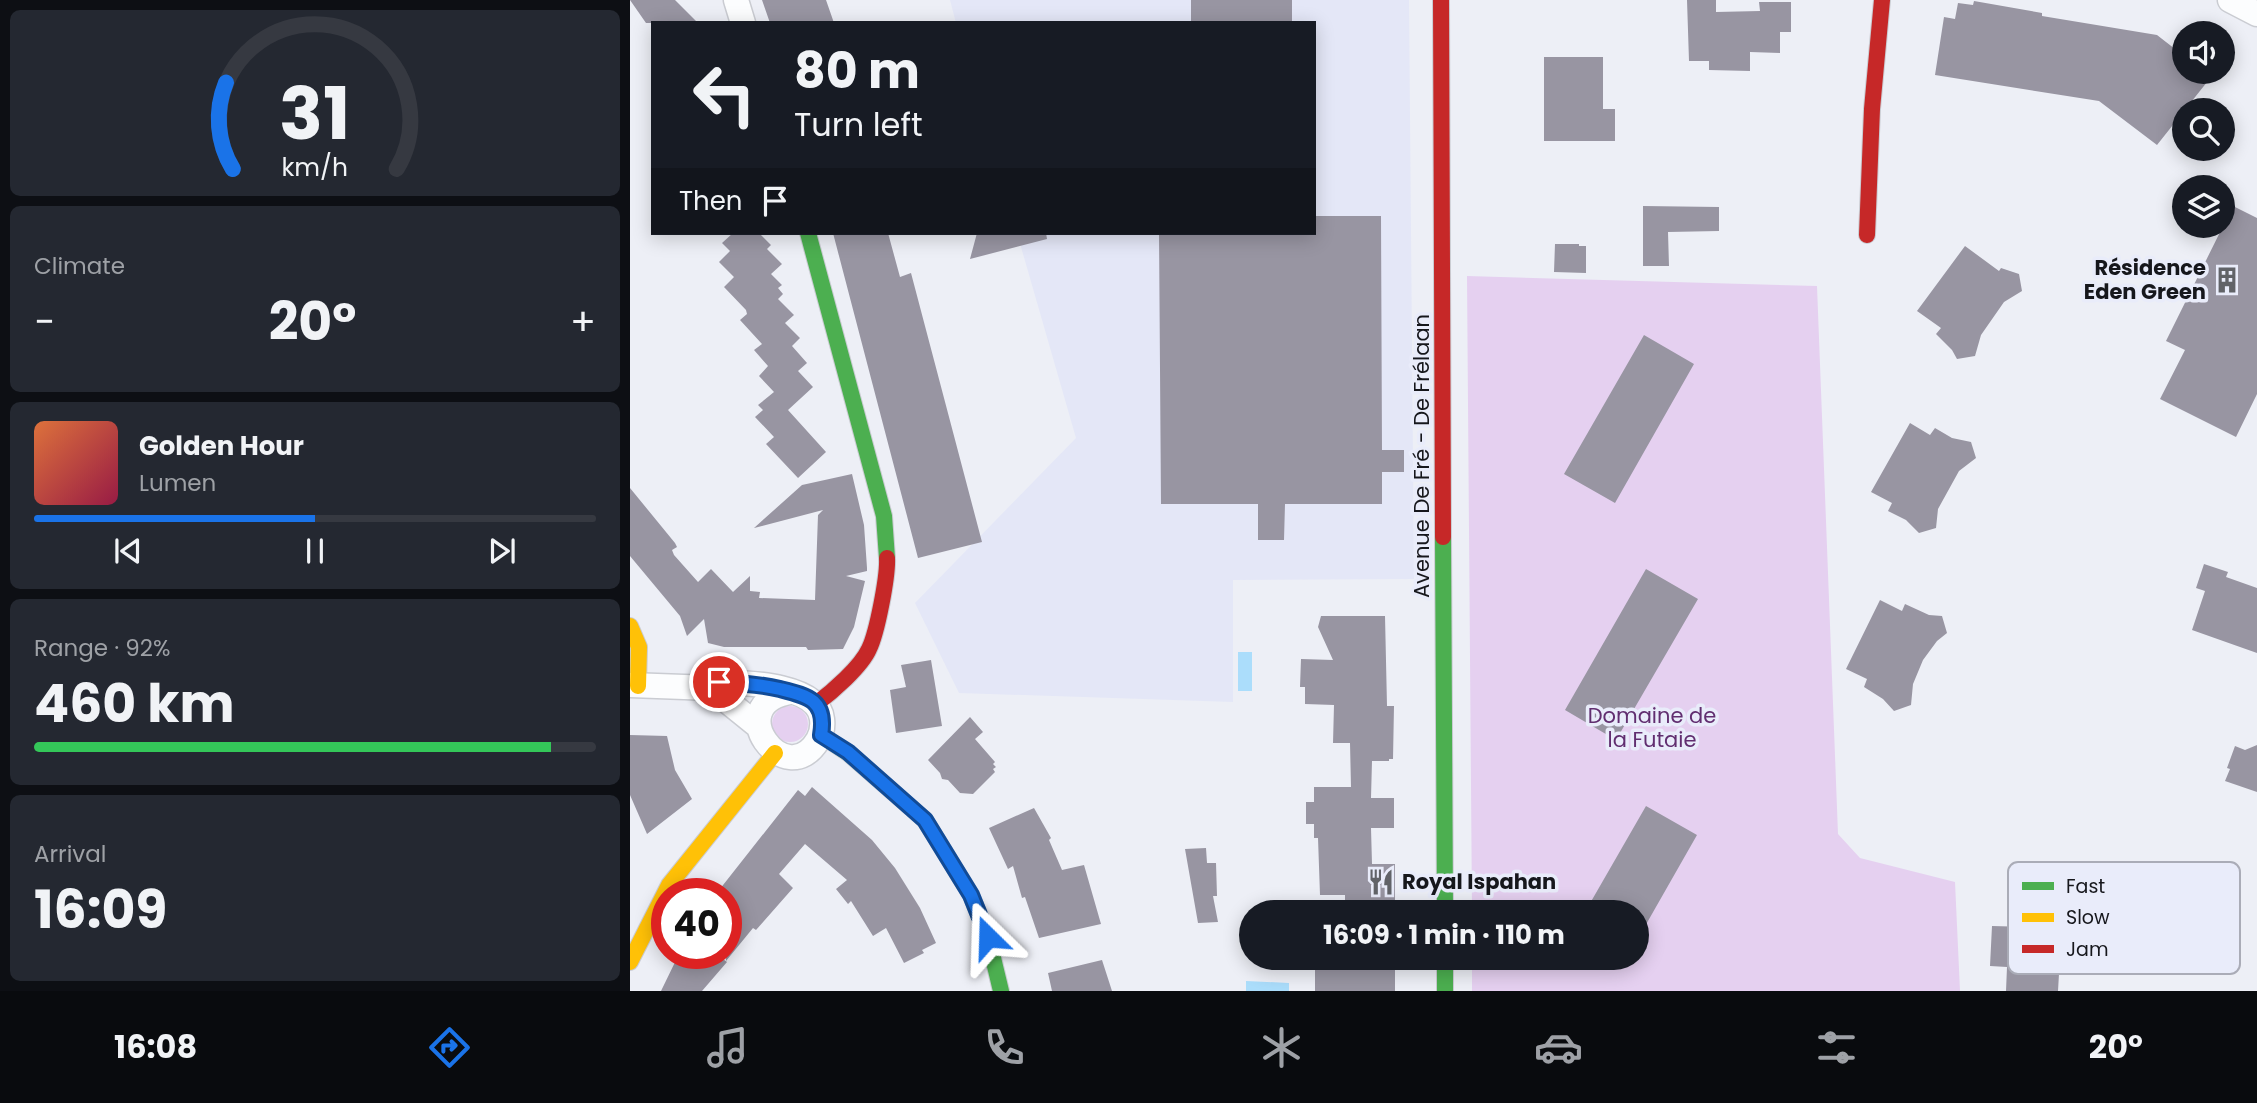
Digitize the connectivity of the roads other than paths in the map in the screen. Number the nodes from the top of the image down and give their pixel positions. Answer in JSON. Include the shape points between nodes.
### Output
{"nodes":[{"id":1,"x":736,"y":0,"type":"edge"},
{"id":2,"x":1441,"y":0,"type":"edge"},
{"id":3,"x":1882,"y":0,"type":"edge"},
{"id":4,"x":2230,"y":0,"type":"edge"},
{"id":5,"x":2257,"y":14,"type":"edge"},
{"id":6,"x":742,"y":21,"type":"edge"},
{"id":7,"x":809,"y":235,"type":"edge"},
{"id":8,"x":1867,"y":235,"type":"dead end"},
{"id":9,"x":630,"y":626,"type":"edge"},
{"id":10,"x":634,"y":686,"type":"edge"},
{"id":11,"x":711,"y":688,"type":"junction"},
{"id":12,"x":790,"y":692,"type":"junction"},
{"id":13,"x":816,"y":704,"type":"junction"},
{"id":14,"x":758,"y":726,"type":"junction"},
{"id":15,"x":821,"y":735,"type":"junction"},
{"id":16,"x":775,"y":753,"type":"junction"},
{"id":17,"x":1444,"y":900,"type":"edge"},
{"id":18,"x":630,"y":961,"type":"edge"},
{"id":19,"x":1445,"y":970,"type":"edge"},
{"id":20,"x":1001,"y":991,"type":"edge"},
{"id":21,"x":1445,"y":991,"type":"edge"}],
"edges":[{"from":1,"to":6,"type":"street"},
{"from":2,"to":17,"type":"street","name":"Avenue De Fré - De Frélaan"},
{"from":3,"to":8,"type":"street"},
{"from":4,"to":5,"type":"street"},
{"from":7,"to":13,"type":"street","via":[[884,516],[888,573],[869,650],[836,689]]},
{"from":9,"to":10,"type":"street","via":[[638,636],[640,659]]},
{"from":10,"to":11,"type":"street"},
{"from":11,"to":12,"type":"street","via":[[719,682],[755,683]]},
{"from":11,"to":14,"type":"street"},
{"from":12,"to":13,"type":"street"},
{"from":12,"to":14,"type":"street","via":[[764,705]]},
{"from":13,"to":15,"type":"street","via":[[821,713]]},
{"from":14,"to":16,"type":"street","via":[[766,746]]},
{"from":15,"to":16,"type":"street","via":[[807,752],[797,756]]},
{"from":15,"to":20,"type":"street","via":[[848,752],[925,820],[971,895],[988,937]]},
{"from":16,"to":18,"type":"street","via":[[669,885]]},
{"from":19,"to":21,"type":"street"}]}
